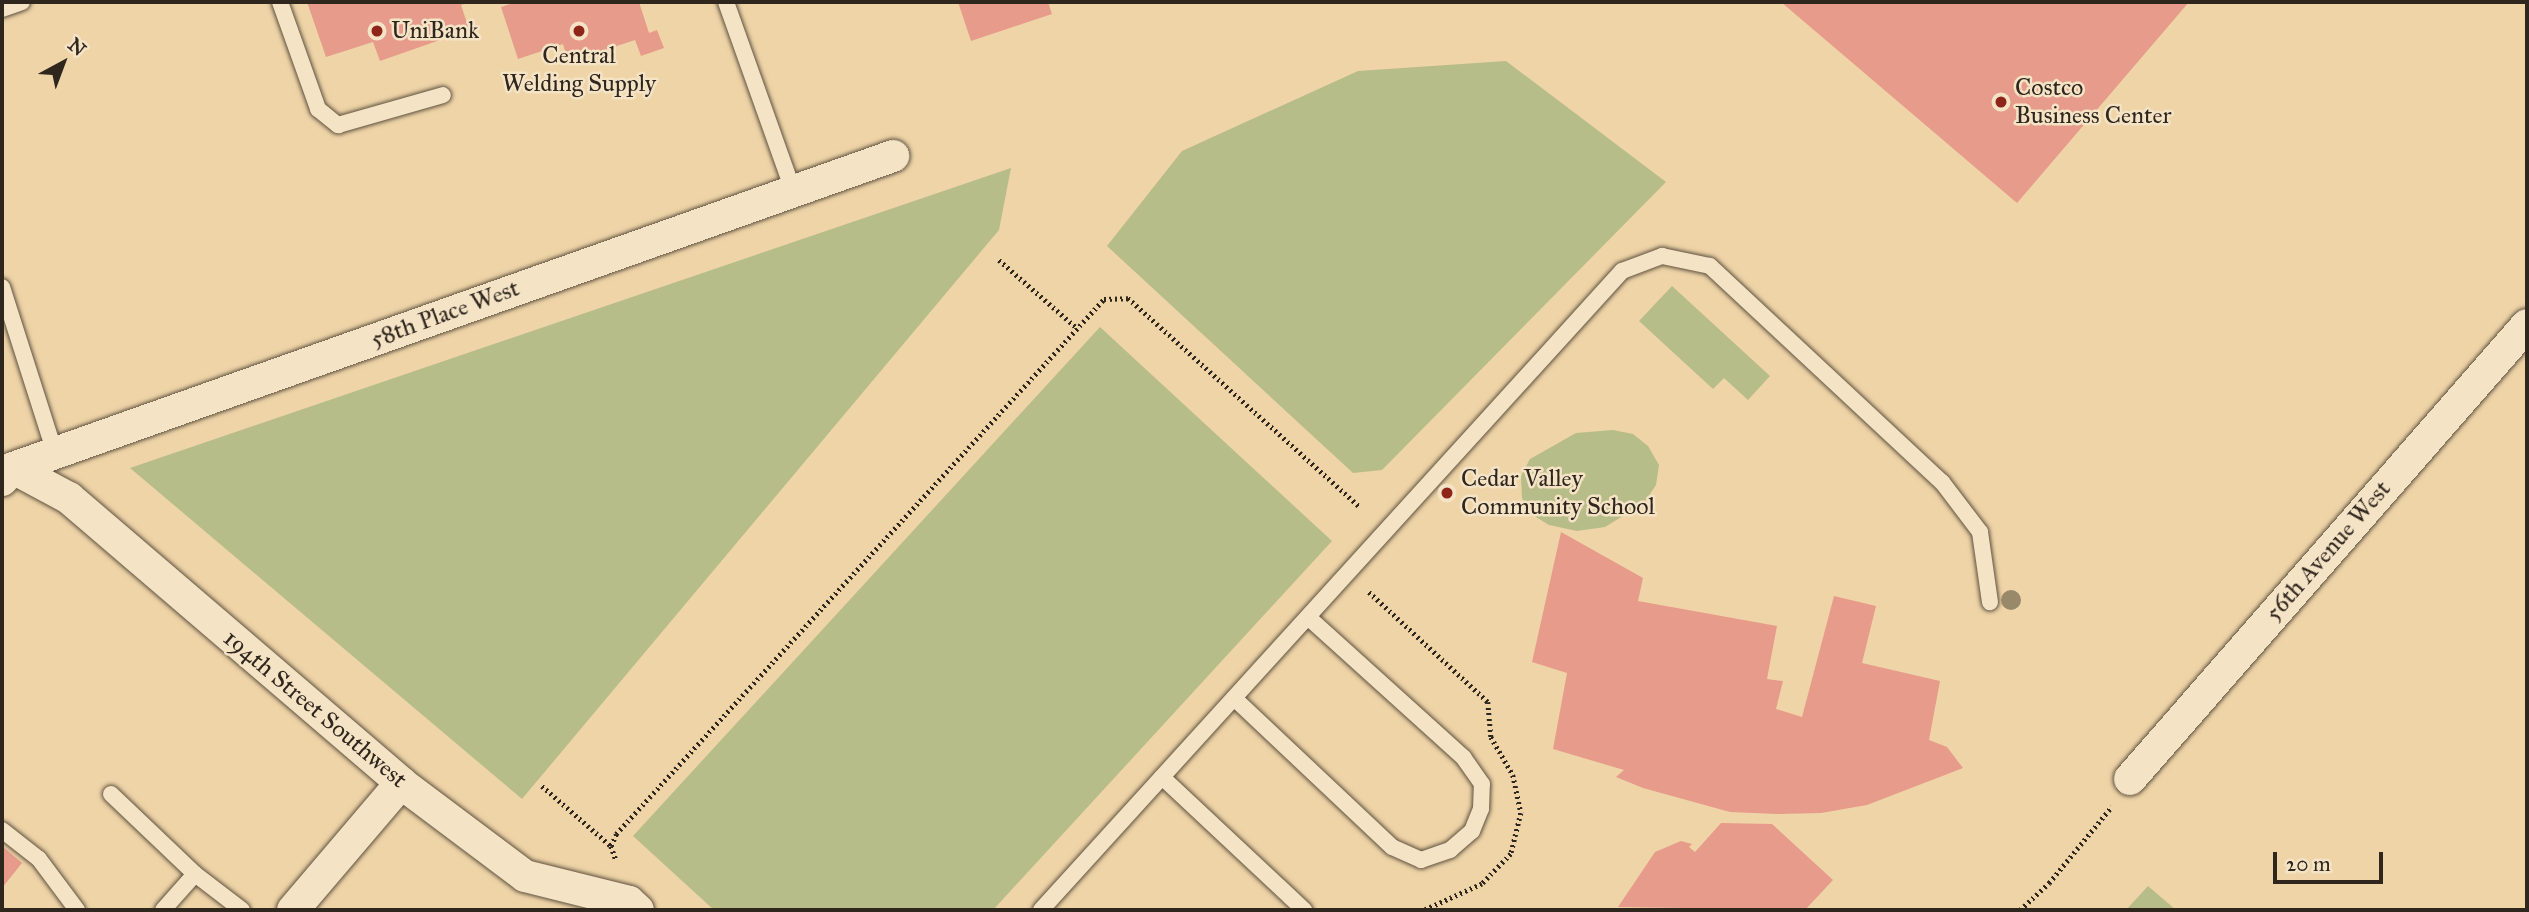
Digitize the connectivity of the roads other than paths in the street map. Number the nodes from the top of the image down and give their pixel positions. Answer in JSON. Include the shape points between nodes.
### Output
{"nodes":[{"id":1,"x":22,"y":2,"type":"edge"},
{"id":2,"x":280,"y":2,"type":"edge"},
{"id":3,"x":726,"y":2,"type":"edge"},
{"id":4,"x":2,"y":9,"type":"edge"},
{"id":5,"x":443,"y":95,"type":"dead end"},
{"id":6,"x":893,"y":156,"type":"dead end"},
{"id":7,"x":793,"y":190,"type":"junction"},
{"id":8,"x":2,"y":287,"type":"edge"},
{"id":9,"x":2527,"y":325,"type":"edge"},
{"id":10,"x":55,"y":453,"type":"junction"},
{"id":11,"x":7,"y":474,"type":"edge"},
{"id":12,"x":1990,"y":603,"type":"dead end"},
{"id":13,"x":1308,"y":617,"type":"junction"},
{"id":14,"x":1234,"y":698,"type":"junction"},
{"id":15,"x":1162,"y":777,"type":"junction"},
{"id":16,"x":2130,"y":779,"type":"road end"},
{"id":17,"x":401,"y":783,"type":"junction"},
{"id":18,"x":111,"y":794,"type":"dead end"},
{"id":19,"x":2,"y":830,"type":"edge"},
{"id":20,"x":195,"y":874,"type":"junction"},
{"id":21,"x":76,"y":910,"type":"edge"},
{"id":22,"x":163,"y":910,"type":"edge"},
{"id":23,"x":242,"y":910,"type":"edge"},
{"id":24,"x":293,"y":910,"type":"edge"},
{"id":25,"x":638,"y":910,"type":"edge"},
{"id":26,"x":1041,"y":910,"type":"edge"},
{"id":27,"x":1304,"y":910,"type":"edge"}],
"edges":[{"from":1,"to":4,"type":"lane"},
{"from":2,"to":5,"type":"lane","via":[[318,110],[338,125]]},
{"from":3,"to":7,"type":"lane"},
{"from":6,"to":7,"type":"street","name":"58th Place West"},
{"from":7,"to":10,"type":"street","name":"58th Place West"},
{"from":8,"to":10,"type":"lane"},
{"from":9,"to":16,"type":"street","name":"56th Avenue West"},
{"from":10,"to":11,"type":"street","name":"58th Place West"},
{"from":11,"to":17,"type":"street","name":"194th Street Southwest","via":[[69,498]]},
{"from":12,"to":13,"type":"lane","via":[[1980,532],[1942,482],[1710,266],[1662,256],[1622,271]]},
{"from":13,"to":14,"type":"lane"},
{"from":13,"to":14,"type":"lane","via":[[1464,758],[1482,784],[1481,809],[1472,831],[1450,850],[1422,860],[1391,847]]},
{"from":14,"to":15,"type":"lane"},
{"from":15,"to":26,"type":"lane"},
{"from":15,"to":27,"type":"lane"},
{"from":17,"to":24,"type":"street"},
{"from":17,"to":25,"type":"street","name":"194th Street Southwest","via":[[525,876],[629,902]]},
{"from":18,"to":20,"type":"lane"},
{"from":19,"to":21,"type":"lane","via":[[38,859]]},
{"from":20,"to":22,"type":"lane"},
{"from":20,"to":23,"type":"lane"}]}
